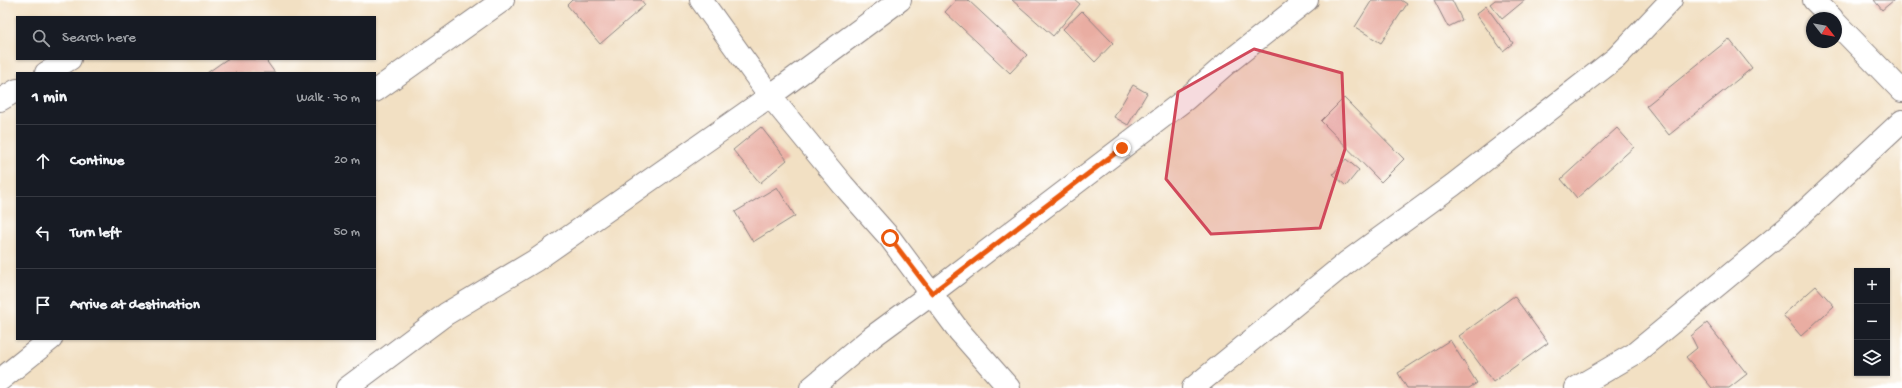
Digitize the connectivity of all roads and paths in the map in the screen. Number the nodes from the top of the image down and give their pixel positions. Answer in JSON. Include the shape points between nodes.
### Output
{"nodes":[{"id":1,"x":503,"y":0,"type":"edge"},
{"id":2,"x":701,"y":0,"type":"edge"},
{"id":3,"x":900,"y":0,"type":"edge"},
{"id":4,"x":1307,"y":0,"type":"edge"},
{"id":5,"x":1671,"y":0,"type":"edge"},
{"id":6,"x":1814,"y":0,"type":"edge"},
{"id":7,"x":1826,"y":12,"type":"edge"},
{"id":8,"x":1842,"y":28,"type":"edge"},
{"id":9,"x":68,"y":60,"type":"edge"},
{"id":10,"x":48,"y":72,"type":"edge"},
{"id":11,"x":376,"y":90,"type":"edge"},
{"id":12,"x":16,"y":91,"type":"edge"},
{"id":13,"x":1902,"y":91,"type":"edge"},
{"id":14,"x":770,"y":96,"type":"junction"},
{"id":15,"x":0,"y":100,"type":"edge"},
{"id":16,"x":1902,"y":121,"type":"edge"},
{"id":17,"x":932,"y":293,"type":"junction"},
{"id":18,"x":49,"y":340,"type":"edge"},
{"id":19,"x":7,"y":381,"type":"edge"},
{"id":20,"x":347,"y":388,"type":"edge"},
{"id":21,"x":811,"y":388,"type":"edge"},
{"id":22,"x":1008,"y":388,"type":"edge"},
{"id":23,"x":1192,"y":388,"type":"edge"},
{"id":24,"x":1576,"y":388,"type":"edge"}],
"edges":[{"from":1,"to":11,"type":"street"},
{"from":2,"to":14,"type":"street"},
{"from":3,"to":14,"type":"street"},
{"from":4,"to":17,"type":"street","via":[[1186,98]]},
{"from":5,"to":23,"type":"street","via":[[1616,58],[1453,185],[1346,263]]},
{"from":6,"to":7,"type":"street"},
{"from":8,"to":13,"type":"street"},
{"from":9,"to":10,"type":"street"},
{"from":12,"to":15,"type":"street"},
{"from":14,"to":17,"type":"street","via":[[843,186],[890,238]]},
{"from":14,"to":20,"type":"street","via":[[536,260],[446,314]]},
{"from":16,"to":24,"type":"street","via":[[1788,227],[1634,354]]},
{"from":17,"to":21,"type":"street","via":[[872,337]]},
{"from":17,"to":22,"type":"street","via":[[959,331]]},
{"from":18,"to":19,"type":"street"}]}
